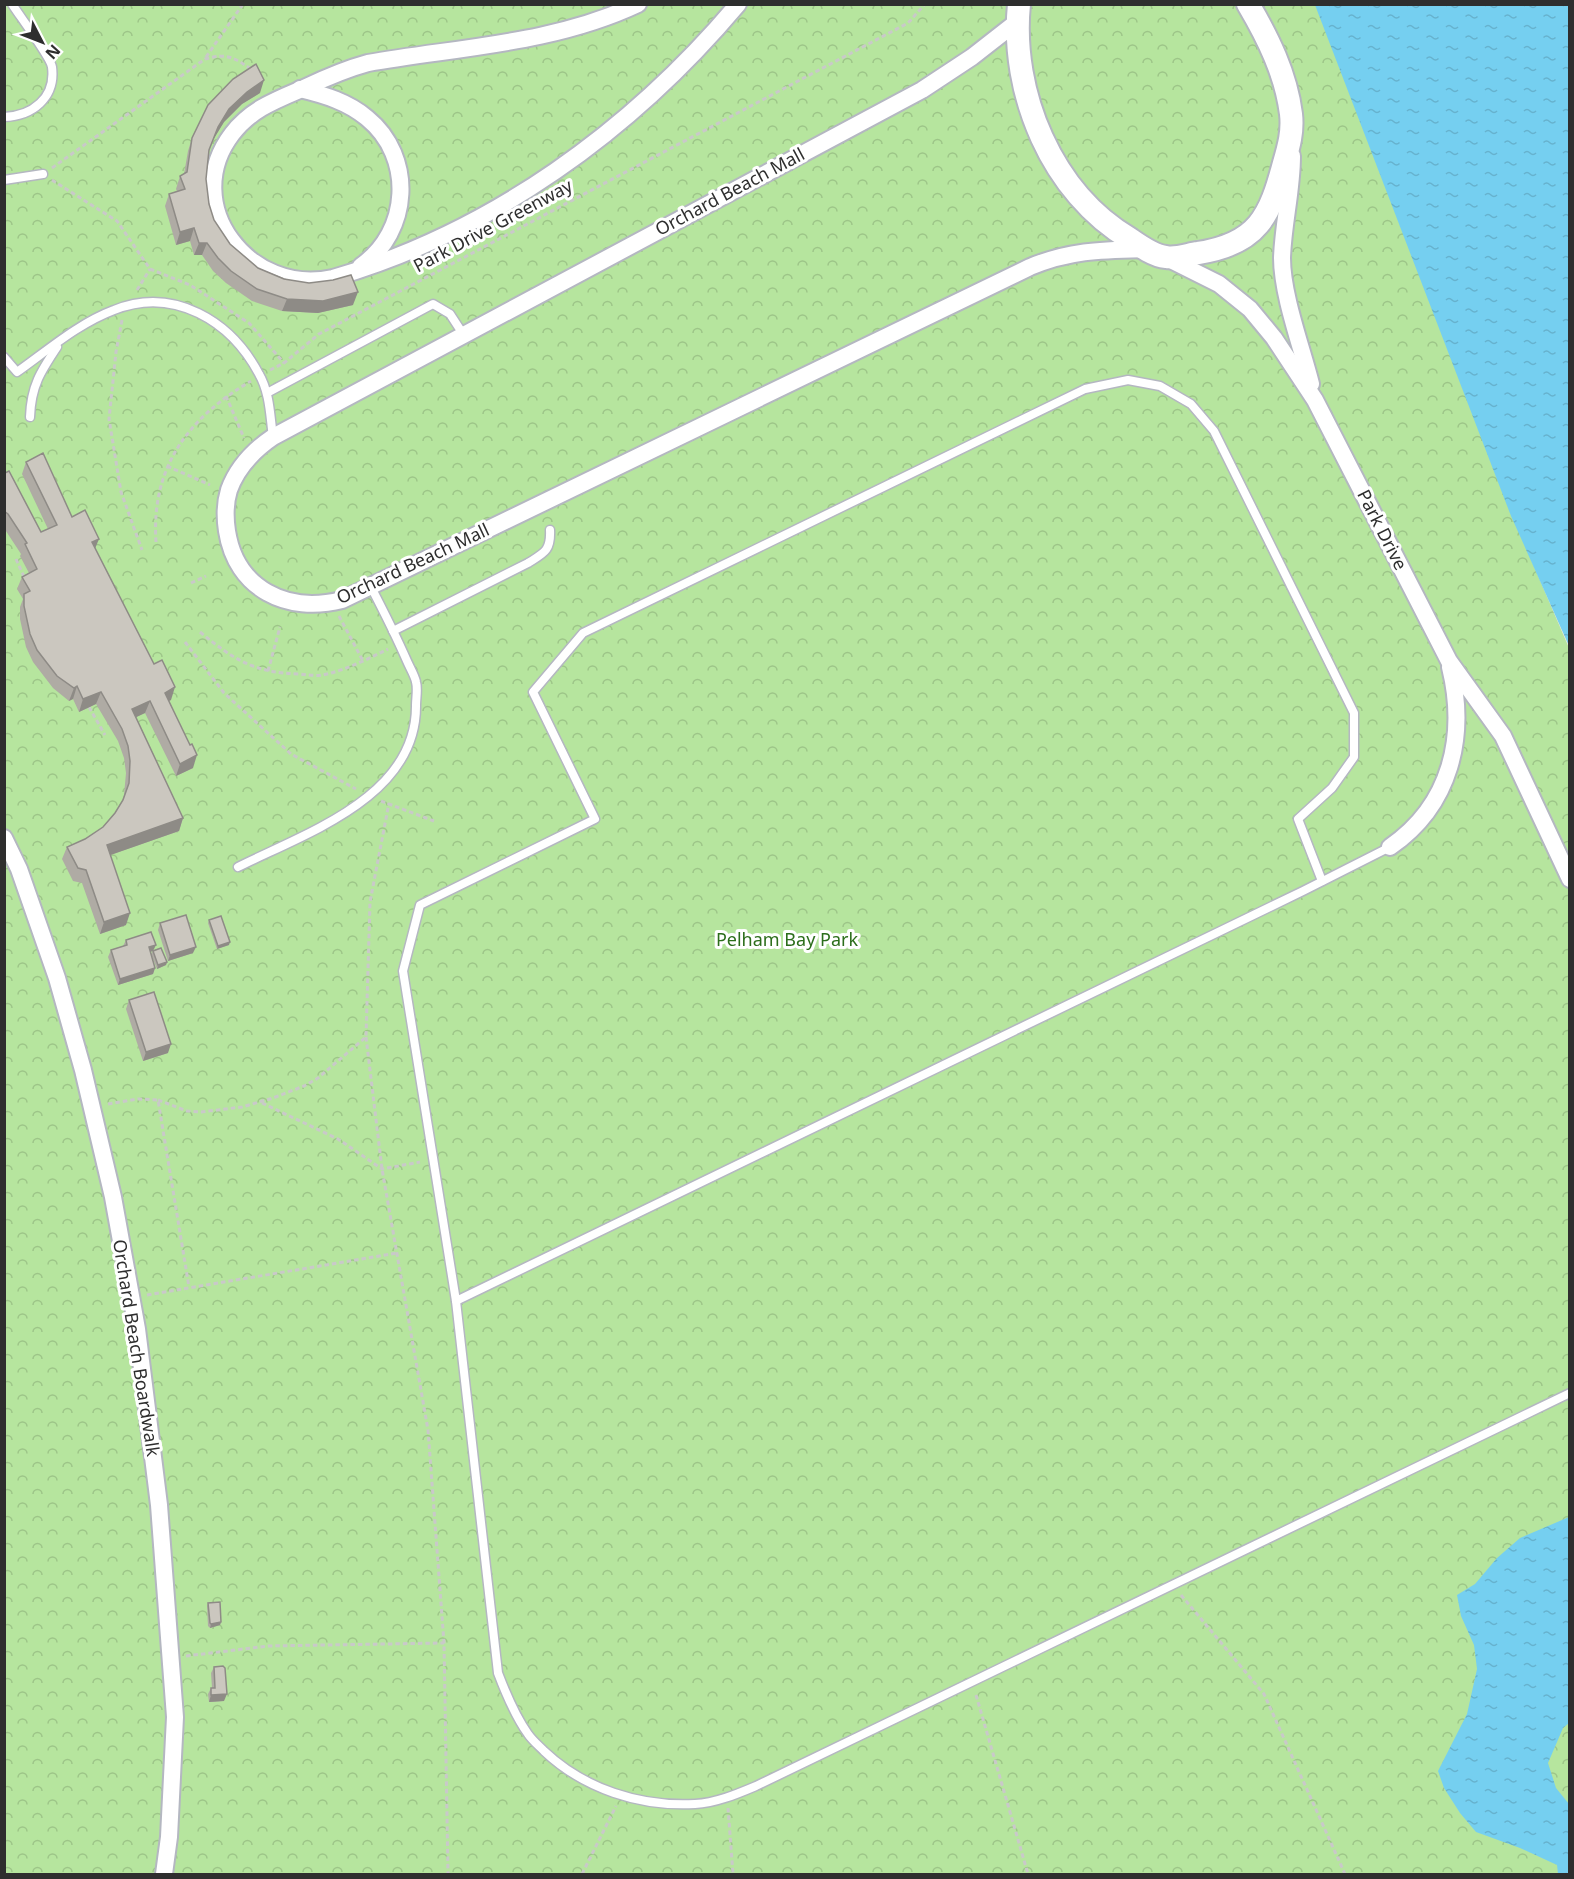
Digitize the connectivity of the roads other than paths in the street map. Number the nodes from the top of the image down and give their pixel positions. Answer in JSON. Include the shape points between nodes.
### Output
{"nodes":[{"id":1,"x":12,"y":4,"type":"edge"},
{"id":2,"x":638,"y":4,"type":"edge"},
{"id":3,"x":738,"y":4,"type":"edge"},
{"id":4,"x":1248,"y":4,"type":"edge"},
{"id":5,"x":1018,"y":13,"type":"edge"},
{"id":6,"x":300,"y":89,"type":"junction"},
{"id":7,"x":4,"y":117,"type":"edge"},
{"id":8,"x":1291,"y":137,"type":"junction"},
{"id":9,"x":43,"y":174,"type":"road end"},
{"id":10,"x":4,"y":180,"type":"edge"},
{"id":11,"x":1156,"y":253,"type":"junction"},
{"id":12,"x":349,"y":273,"type":"junction"},
{"id":13,"x":463,"y":334,"type":"junction"},
{"id":14,"x":61,"y":341,"type":"junction"},
{"id":15,"x":4,"y":357,"type":"edge"},
{"id":16,"x":267,"y":393,"type":"junction"},
{"id":17,"x":1315,"y":400,"type":"junction"},
{"id":18,"x":30,"y":417,"type":"dead end"},
{"id":19,"x":273,"y":437,"type":"junction"},
{"id":20,"x":550,"y":530,"type":"dead end"},
{"id":21,"x":371,"y":588,"type":"junction"},
{"id":22,"x":393,"y":631,"type":"junction"},
{"id":23,"x":1449,"y":661,"type":"junction"},
{"id":24,"x":4,"y":838,"type":"edge"},
{"id":25,"x":1390,"y":847,"type":"joint"},
{"id":26,"x":238,"y":867,"type":"dead end"},
{"id":27,"x":1569,"y":879,"type":"edge"},
{"id":28,"x":1322,"y":881,"type":"junction"},
{"id":29,"x":456,"y":1301,"type":"junction"},
{"id":30,"x":1569,"y":1393,"type":"edge"},
{"id":31,"x":164,"y":1875,"type":"edge"}],
"edges":[{"from":1,"to":7,"type":"lane","via":[[52,65],[51,82],[45,100],[28,113]]},
{"from":2,"to":6,"type":"street","via":[[561,32],[368,63]]},
{"from":3,"to":12,"type":"street","via":[[702,46],[650,96],[568,162],[445,236]]},
{"from":4,"to":8,"type":"street","name":"Park Drive","via":[[1279,68],[1291,115]]},
{"from":5,"to":11,"type":"street","name":"Park Drive","via":[[1021,76],[1033,116],[1050,152],[1071,185],[1110,226]]},
{"from":5,"to":13,"type":"street","name":"Orchard Beach Mall","via":[[972,57],[922,90]]},
{"from":6,"to":12,"type":"street","via":[[335,99],[358,111],[379,129],[394,157],[400,202],[393,228],[377,252]]},
{"from":6,"to":12,"type":"street","via":[[270,101],[230,136],[218,161],[214,197],[222,225],[249,260],[284,278],[318,282]]},
{"from":8,"to":11,"type":"street","name":"Park Drive","via":[[1269,211],[1252,231],[1213,251]]},
{"from":8,"to":17,"type":"street","name":"Park Drive","via":[[1292,182],[1282,260]]},
{"from":9,"to":10,"type":"lane"},
{"from":11,"to":17,"type":"street","name":"Park Drive","via":[[1219,284],[1250,309]]},
{"from":11,"to":21,"type":"street","name":"Orchard Beach Mall","via":[[1083,251],[1030,267]]},
{"from":13,"to":16,"type":"lane","via":[[450,314],[433,304]]},
{"from":13,"to":19,"type":"street","name":"Orchard Beach Mall"},
{"from":14,"to":15,"type":"lane","via":[[18,372]]},
{"from":14,"to":16,"type":"lane","via":[[115,309],[162,302],[185,306],[225,330],[244,351]]},
{"from":14,"to":18,"type":"lane","via":[[33,388]]},
{"from":16,"to":19,"type":"lane"},
{"from":17,"to":23,"type":"street","name":"Park Drive"},
{"from":19,"to":21,"type":"street","name":"Orchard Beach Mall","via":[[242,467],[229,490],[226,526],[235,560],[248,578],[266,592],[295,603],[326,604]]},
{"from":20,"to":22,"type":"lane","via":[[550,544],[537,558]]},
{"from":21,"to":22,"type":"lane"},
{"from":22,"to":26,"type":"lane","via":[[416,682],[417,717],[407,753],[369,796],[333,820]]},
{"from":23,"to":25,"type":"street","name":"Park Drive","via":[[1457,708],[1449,771],[1432,804],[1411,830]]},
{"from":23,"to":27,"type":"street","name":"Park Drive","via":[[1503,736]]},
{"from":24,"to":31,"type":"street","name":"Orchard Beach Boardwalk","via":[[19,869],[57,978],[112,1197],[137,1329],[159,1505],[175,1716]]},
{"from":25,"to":28,"type":"lane"},
{"from":28,"to":29,"type":"lane"},
{"from":28,"to":29,"type":"lane","via":[[1298,819],[1332,788],[1354,758],[1354,713],[1214,431],[1191,404],[1149,384],[1128,381],[1086,389],[1054,404],[583,633],[533,692],[595,819],[420,905],[403,971]]},
{"from":29,"to":30,"type":"lane","via":[[498,1673],[510,1702],[529,1736],[555,1761],[584,1780],[621,1797],[669,1804],[727,1798],[756,1786]]}]}
